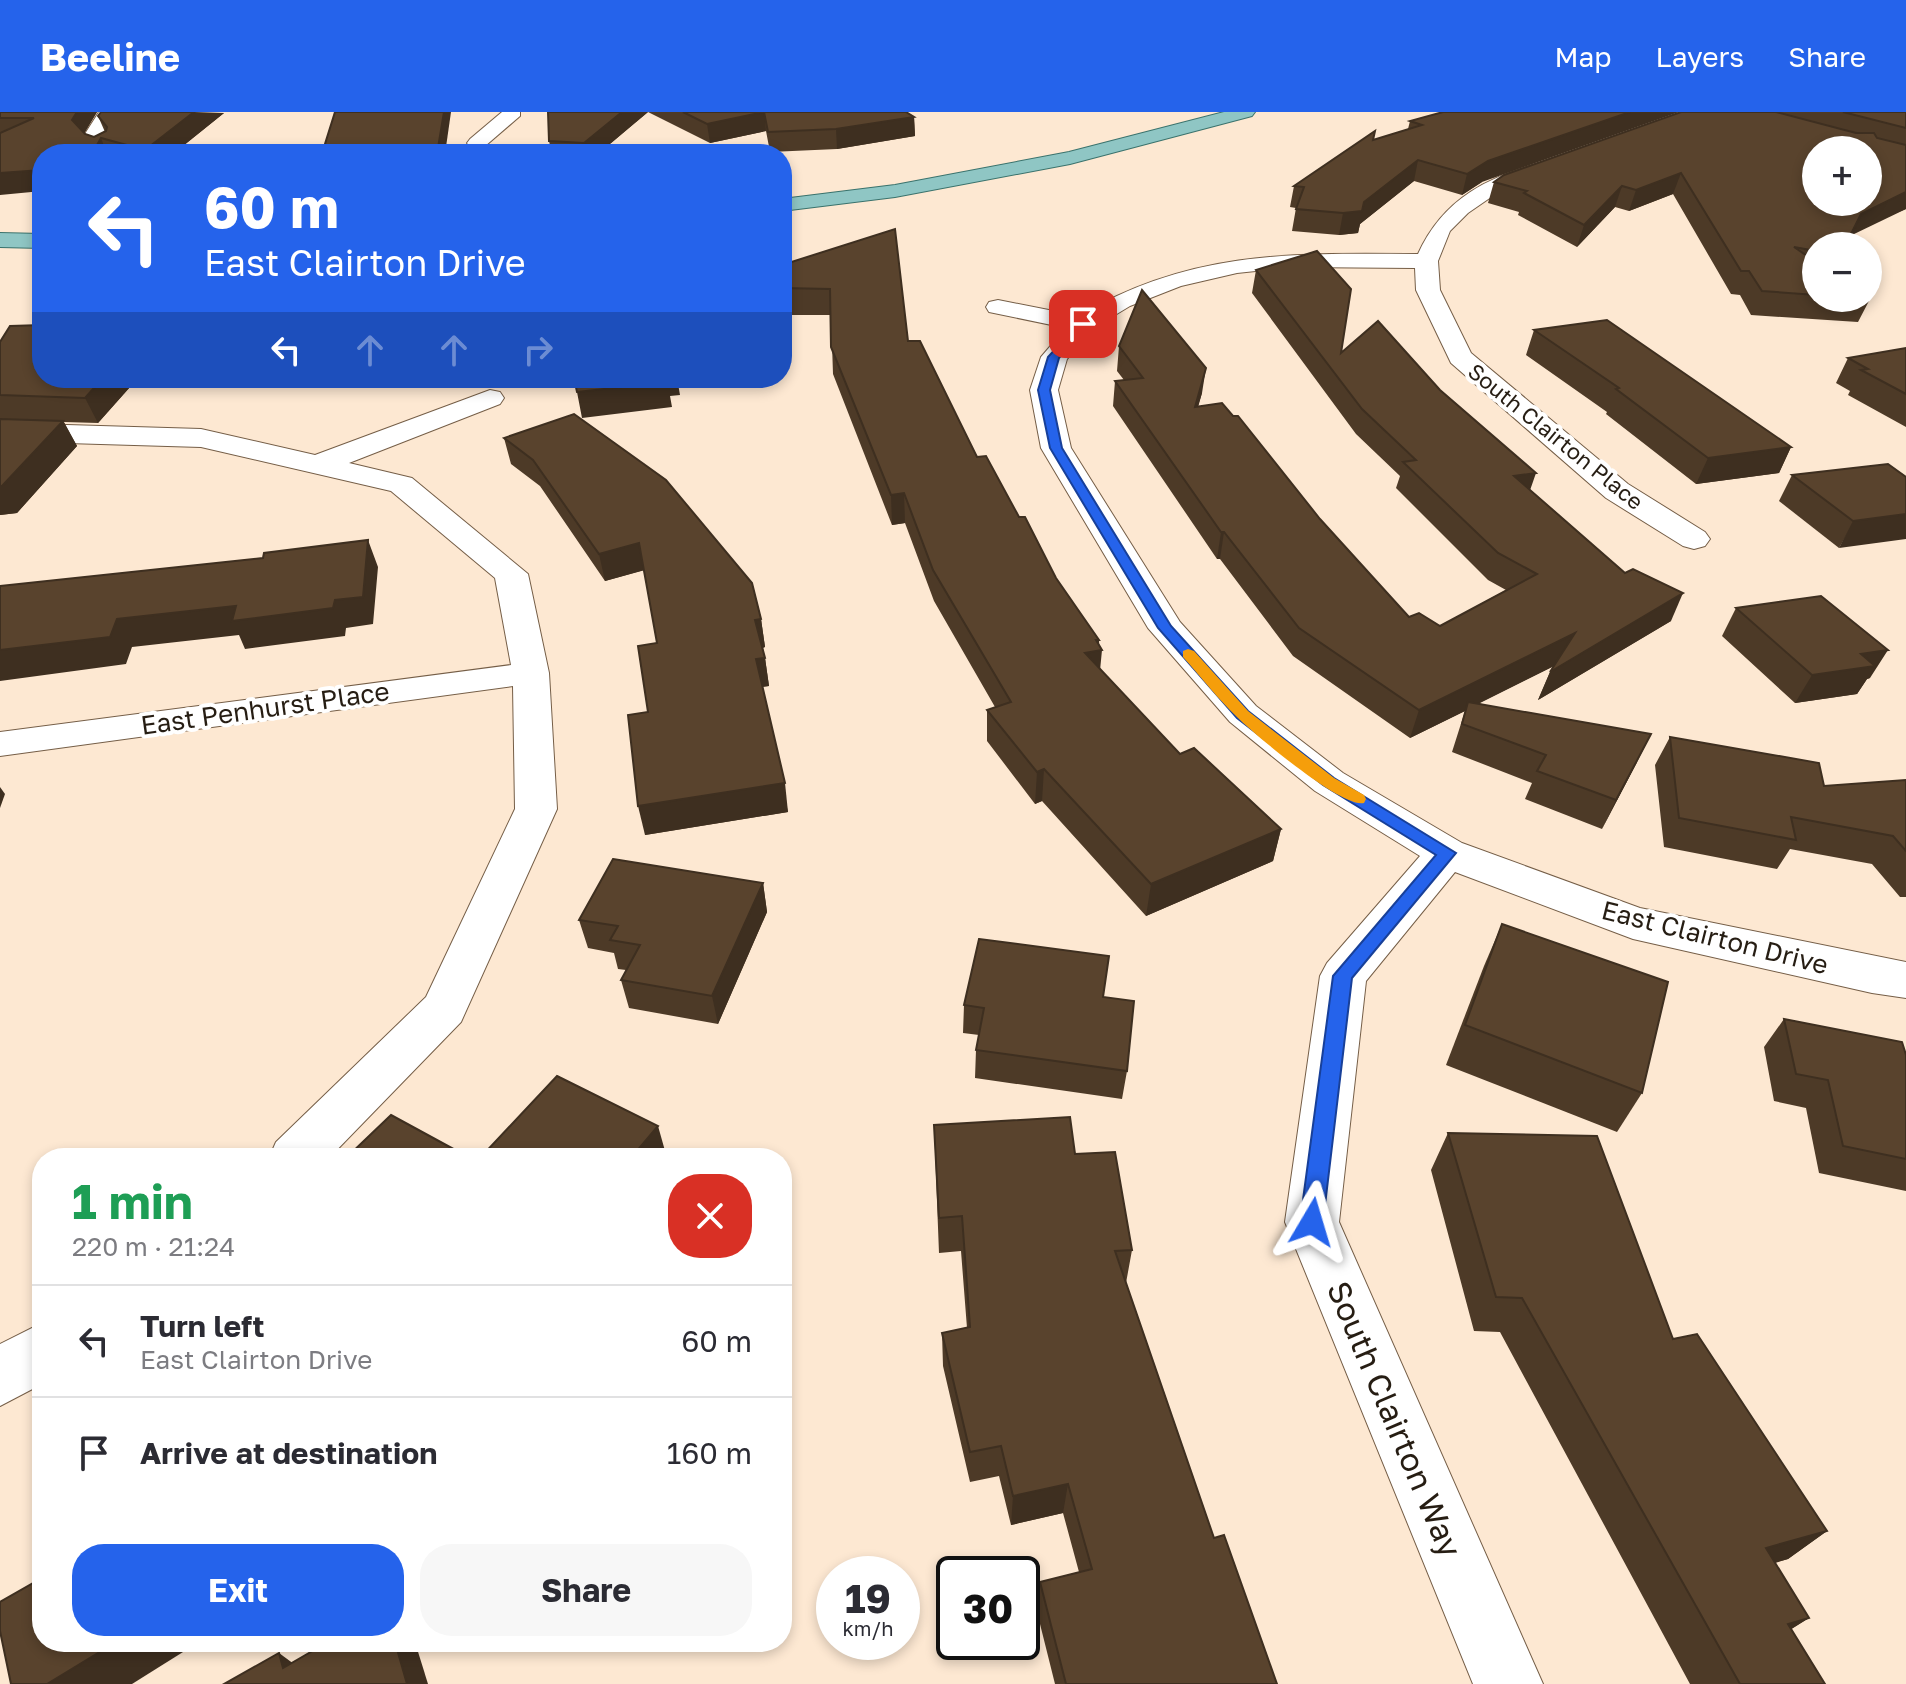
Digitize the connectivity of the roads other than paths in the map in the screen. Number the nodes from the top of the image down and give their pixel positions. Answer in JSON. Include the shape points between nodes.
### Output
{"nodes":[{"id":1,"x":112,"y":112,"type":"edge"},
{"id":2,"x":511,"y":112,"type":"edge"},
{"id":3,"x":1246,"y":112,"type":"edge"},
{"id":4,"x":477,"y":143,"type":"dead end"},
{"id":5,"x":99,"y":144,"type":"edge"},
{"id":6,"x":1570,"y":159,"type":"edge"},
{"id":7,"x":792,"y":204,"type":"edge"},
{"id":8,"x":0,"y":240,"type":"edge"},
{"id":9,"x":32,"y":241,"type":"edge"},
{"id":10,"x":1426,"y":261,"type":"junction"},
{"id":11,"x":998,"y":307,"type":"dead end"},
{"id":12,"x":1083,"y":324,"type":"junction"},
{"id":13,"x":490,"y":398,"type":"dead end"},
{"id":14,"x":0,"y":432,"type":"edge"},
{"id":15,"x":317,"y":465,"type":"junction"},
{"id":16,"x":1694,"y":539,"type":"dead end"},
{"id":17,"x":531,"y":673,"type":"junction"},
{"id":18,"x":0,"y":744,"type":"edge"},
{"id":19,"x":1447,"y":853,"type":"junction"},
{"id":20,"x":1906,"y":980,"type":"edge"},
{"id":21,"x":305,"y":1148,"type":"edge"},
{"id":22,"x":32,"y":1357,"type":"edge"},
{"id":23,"x":0,"y":1377,"type":"edge"},
{"id":24,"x":1508,"y":1684,"type":"edge"}],
"edges":[{"from":1,"to":5,"type":"street","via":[[102,118],[93,137]]},
{"from":2,"to":4,"type":"street"},
{"from":3,"to":7,"type":"main road","via":[[1070,158],[895,191]]},
{"from":6,"to":10,"type":"street","via":[[1490,189],[1460,208],[1440,229]]},
{"from":8,"to":9,"type":"main road"},
{"from":10,"to":12,"type":"street","name":"East Clairton Drive","via":[[1294,260],[1237,266],[1174,280],[1121,301]]},
{"from":10,"to":16,"type":"street","name":"South Clairton Place","via":[[1428,290],[1460,357],[1617,491]]},
{"from":11,"to":12,"type":"street"},
{"from":12,"to":19,"type":"street","name":"East Clairton Drive","via":[[1054,357],[1044,390],[1056,448],[1166,628],[1243,714],[1329,782]]},
{"from":13,"to":15,"type":"street"},
{"from":14,"to":15,"type":"street","via":[[201,438]]},
{"from":15,"to":17,"type":"street","via":[[401,484],[511,574]]},
{"from":17,"to":18,"type":"street","name":"East Penhurst Place"},
{"from":17,"to":21,"type":"street","via":[[536,809],[444,1009]]},
{"from":19,"to":20,"type":"street","name":"East Clairton Drive","via":[[1633,923]]},
{"from":19,"to":24,"type":"street","name":"South Clairton Way","via":[[1343,976],[1312,1222]]},
{"from":22,"to":23,"type":"street"}]}
